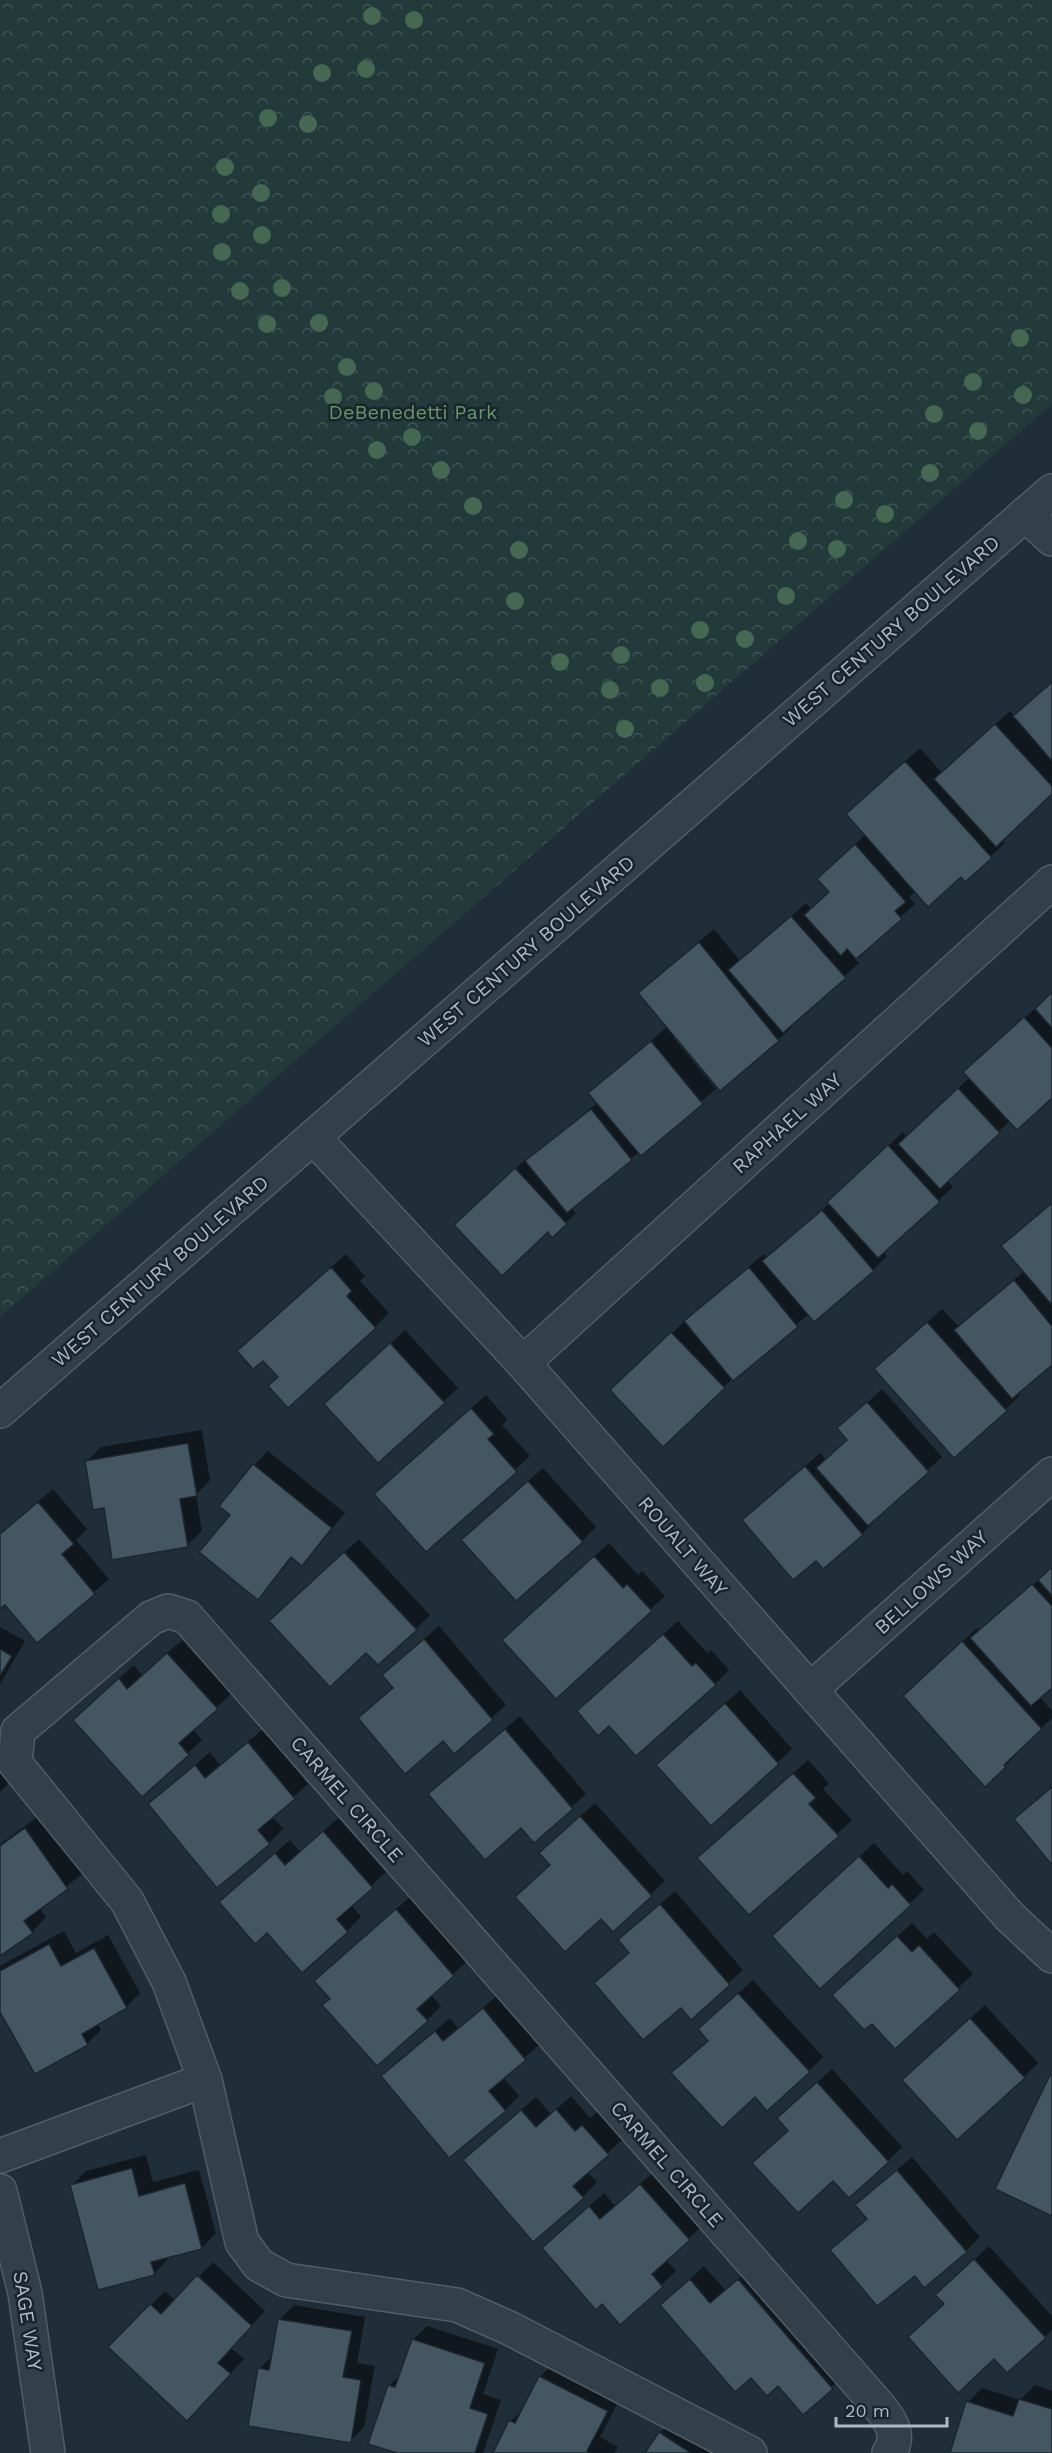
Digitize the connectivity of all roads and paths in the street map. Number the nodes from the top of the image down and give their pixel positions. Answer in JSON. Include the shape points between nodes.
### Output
{"nodes":[{"id":1,"x":1052,"y":491,"type":"edge"},
{"id":2,"x":1025,"y":514,"type":"junction"},
{"id":3,"x":1052,"y":539,"type":"edge"},
{"id":4,"x":1052,"y":882,"type":"edge"},
{"id":5,"x":314,"y":1137,"type":"junction"},
{"id":6,"x":523,"y":1363,"type":"junction"},
{"id":7,"x":0,"y":1411,"type":"edge"},
{"id":8,"x":1052,"y":1474,"type":"edge"},
{"id":9,"x":810,"y":1690,"type":"junction"},
{"id":10,"x":1052,"y":1956,"type":"edge"},
{"id":11,"x":205,"y":2080,"type":"junction"},
{"id":12,"x":0,"y":2156,"type":"edge"},
{"id":13,"x":0,"y":2191,"type":"edge"},
{"id":14,"x":48,"y":2453,"type":"edge"},
{"id":15,"x":750,"y":2453,"type":"edge"},
{"id":16,"x":889,"y":2453,"type":"edge"}],
"edges":[{"from":1,"to":2,"type":"street","name":"WEST CENTURY BOULEVARD"},
{"from":2,"to":3,"type":"street"},
{"from":2,"to":5,"type":"street","name":"WEST CENTURY BOULEVARD"},
{"from":4,"to":6,"type":"street","name":"RAPHAEL WAY"},
{"from":5,"to":6,"type":"street","name":"ROUALT WAY"},
{"from":5,"to":7,"type":"street","name":"WEST CENTURY BOULEVARD"},
{"from":6,"to":9,"type":"street","name":"ROUALT WAY"},
{"from":8,"to":9,"type":"street","name":"BELLOWS WAY"},
{"from":9,"to":10,"type":"street","name":"ROUALT WAY","via":[[1010,1917]]},
{"from":11,"to":12,"type":"street"},
{"from":11,"to":15,"type":"street","name":"CARMEL CIRCLE","via":[[242,2242],[259,2265],[286,2280],[457,2305]]},
{"from":11,"to":16,"type":"street","name":"CARMEL CIRCLE","via":[[169,1982],[127,1901],[15,1763],[18,1731],[150,1618],[168,1611],[187,1617],[889,2418],[895,2434]]},
{"from":13,"to":14,"type":"street","name":"SAGE WAY","via":[[25,2293]]}]}
